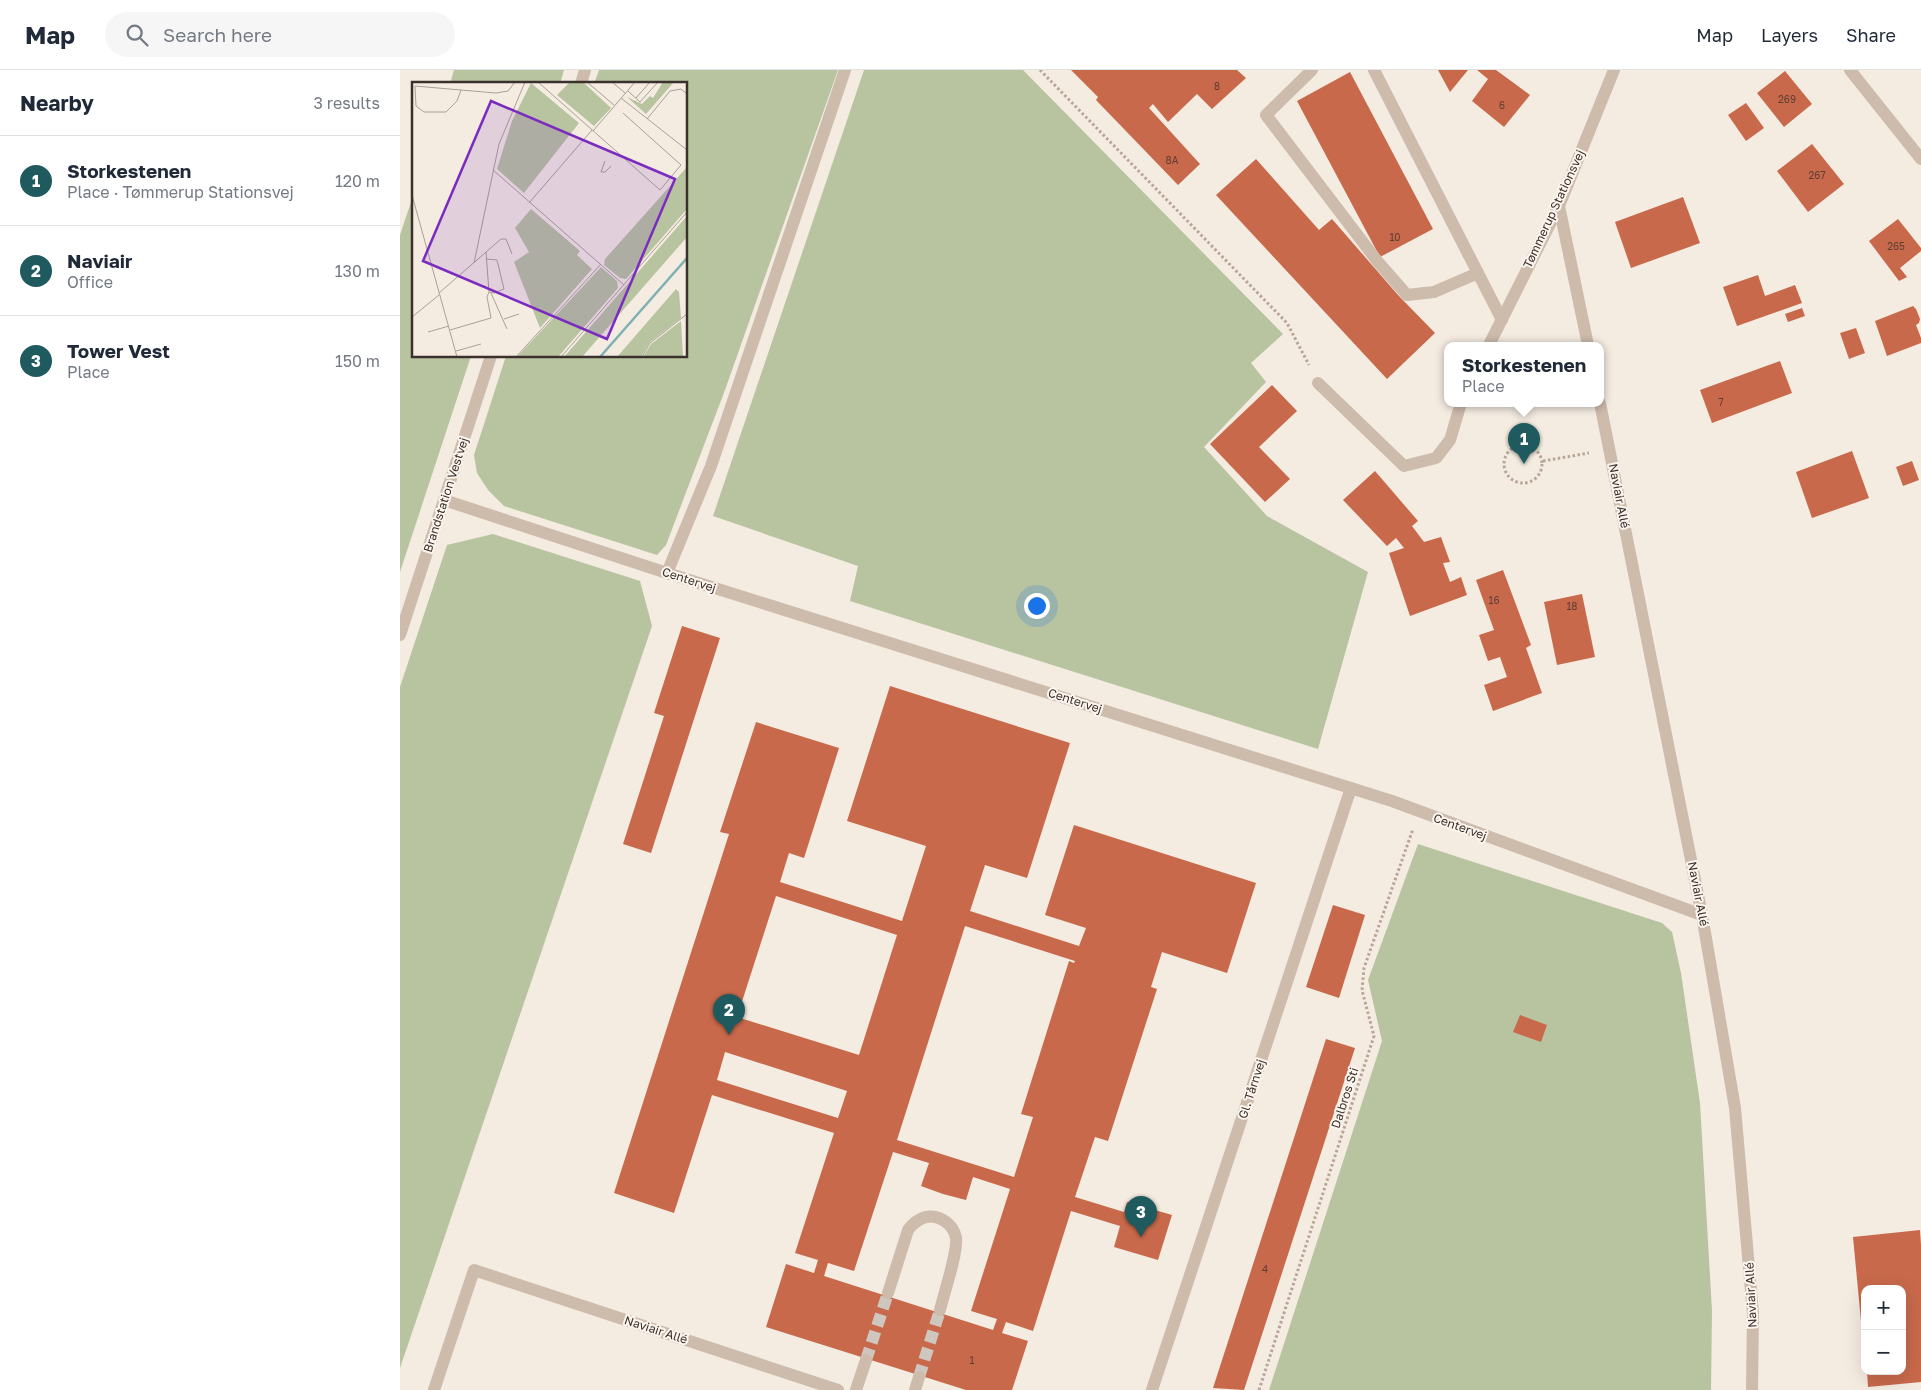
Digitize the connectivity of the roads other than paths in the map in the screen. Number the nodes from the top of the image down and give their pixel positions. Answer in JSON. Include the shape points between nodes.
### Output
{"nodes":[{"id":1,"x":844,"y":70,"type":"edge"},
{"id":2,"x":1312,"y":70,"type":"edge"},
{"id":3,"x":1374,"y":70,"type":"edge"},
{"id":4,"x":1614,"y":70,"type":"edge"},
{"id":5,"x":1850,"y":70,"type":"edge"},
{"id":6,"x":1921,"y":159,"type":"edge"},
{"id":7,"x":1559,"y":206,"type":"junction"},
{"id":8,"x":1478,"y":273,"type":"junction"},
{"id":9,"x":1502,"y":320,"type":"junction"},
{"id":10,"x":1491,"y":342,"type":"edge"},
{"id":11,"x":1587,"y":342,"type":"edge"},
{"id":12,"x":490,"y":358,"type":"edge"},
{"id":13,"x":1318,"y":383,"type":"road end"},
{"id":14,"x":1460,"y":407,"type":"edge"},
{"id":15,"x":1601,"y":407,"type":"edge"},
{"id":16,"x":444,"y":500,"type":"junction"},
{"id":17,"x":667,"y":573,"type":"junction"},
{"id":18,"x":400,"y":635,"type":"edge"},
{"id":19,"x":1351,"y":788,"type":"junction"},
{"id":20,"x":1702,"y":915,"type":"junction"},
{"id":21,"x":888,"y":1293,"type":"tunnel mouth"},
{"id":22,"x":940,"y":1310,"type":"tunnel mouth"},
{"id":23,"x":866,"y":1360,"type":"tunnel mouth"},
{"id":24,"x":919,"y":1377,"type":"tunnel mouth"},
{"id":25,"x":434,"y":1390,"type":"edge"},
{"id":26,"x":838,"y":1390,"type":"edge"},
{"id":27,"x":856,"y":1390,"type":"edge"},
{"id":28,"x":915,"y":1390,"type":"edge"},
{"id":29,"x":1152,"y":1390,"type":"edge"},
{"id":30,"x":1752,"y":1390,"type":"edge"}],
"edges":[{"from":1,"to":17,"type":"street","via":[[711,466]]},
{"from":2,"to":8,"type":"street","via":[[1266,115],[1378,262],[1407,295],[1434,292]]},
{"from":3,"to":8,"type":"street"},
{"from":4,"to":7,"type":"street","name":"Tømmerup Stationsvej"},
{"from":5,"to":6,"type":"street"},
{"from":7,"to":9,"type":"street","name":"Tømmerup Stationsvej"},
{"from":7,"to":11,"type":"street"},
{"from":8,"to":9,"type":"street"},
{"from":9,"to":10,"type":"street","name":"Tømmerup Stationsvej"},
{"from":12,"to":16,"type":"street","name":"Brandstation Vestvej"},
{"from":13,"to":14,"type":"street","via":[[1404,466],[1436,458],[1450,440]]},
{"from":15,"to":20,"type":"street","name":"Naviair Allé"},
{"from":16,"to":17,"type":"street","name":"Centervej"},
{"from":16,"to":18,"type":"street","name":"Brandstation Vestvej"},
{"from":17,"to":19,"type":"street","name":"Centervej"},
{"from":19,"to":20,"type":"street","name":"Centervej"},
{"from":19,"to":29,"type":"street","name":"Gl. Tårnvej"},
{"from":20,"to":30,"type":"street","name":"Naviair Allé","via":[[1735,1108],[1754,1314]]},
{"from":21,"to":22,"type":"street","via":[[908,1230],[913,1224],[934,1217],[949,1224],[956,1245]]},
{"from":23,"to":27,"type":"street"},
{"from":24,"to":28,"type":"street"},
{"from":25,"to":26,"type":"street","name":"Naviair Allé","via":[[474,1270]]}]}
